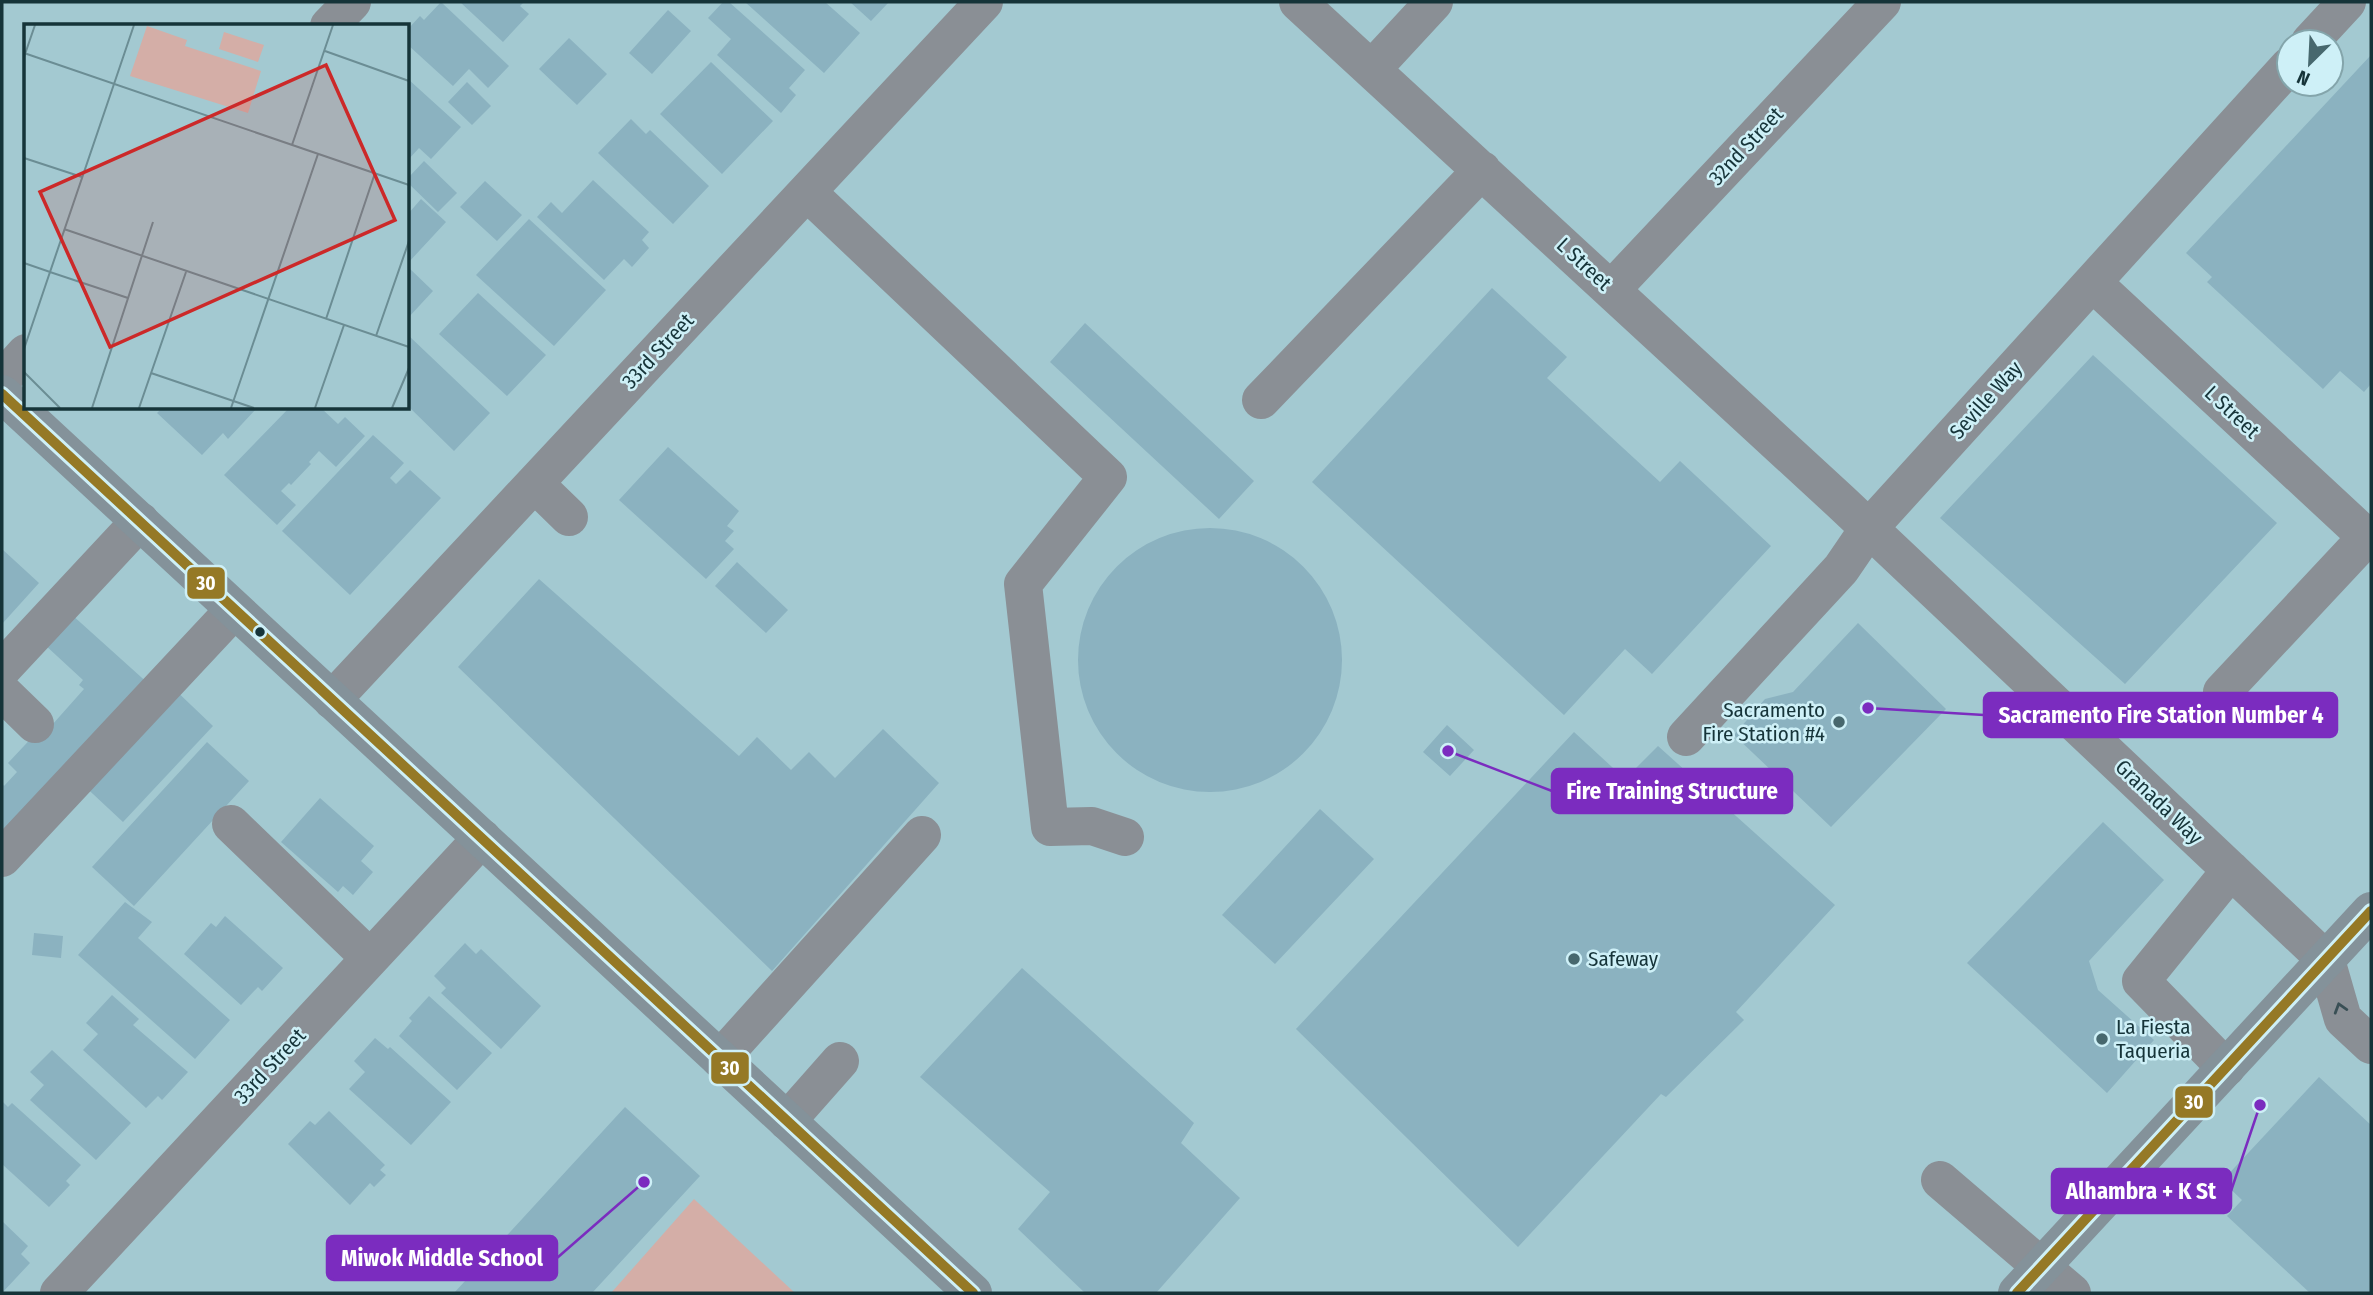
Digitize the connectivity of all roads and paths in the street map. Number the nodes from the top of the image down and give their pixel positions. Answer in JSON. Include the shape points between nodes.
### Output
{"nodes":[{"id":1,"x":352,"y":2,"type":"edge"},
{"id":2,"x":984,"y":2,"type":"edge"},
{"id":3,"x":1298,"y":2,"type":"edge"},
{"id":4,"x":1434,"y":2,"type":"edge"},
{"id":5,"x":1882,"y":2,"type":"edge"},
{"id":6,"x":2347,"y":2,"type":"edge"},
{"id":7,"x":331,"y":24,"type":"edge"},
{"id":8,"x":2323,"y":28,"type":"edge"},
{"id":9,"x":1372,"y":69,"type":"junction"},
{"id":10,"x":2275,"y":82,"type":"edge"},
{"id":11,"x":1482,"y":170,"type":"junction"},
{"id":12,"x":807,"y":192,"type":"junction"},
{"id":13,"x":2093,"y":283,"type":"junction"},
{"id":14,"x":1611,"y":290,"type":"junction"},
{"id":15,"x":24,"y":355,"type":"edge"},
{"id":16,"x":2,"y":379,"type":"edge"},
{"id":17,"x":2,"y":394,"type":"edge"},
{"id":18,"x":1261,"y":400,"type":"dead end"},
{"id":19,"x":535,"y":484,"type":"junction"},
{"id":20,"x":569,"y":517,"type":"dead end"},
{"id":21,"x":139,"y":521,"type":"junction"},
{"id":22,"x":1869,"y":528,"type":"junction"},
{"id":23,"x":2369,"y":539,"type":"edge"},
{"id":24,"x":234,"y":610,"type":"junction"},
{"id":25,"x":2,"y":669,"type":"edge"},
{"id":26,"x":2,"y":691,"type":"edge"},
{"id":27,"x":2222,"y":692,"type":"dead end"},
{"id":28,"x":332,"y":700,"type":"junction"},
{"id":29,"x":36,"y":724,"type":"dead end"},
{"id":30,"x":1686,"y":737,"type":"dead end"},
{"id":31,"x":231,"y":824,"type":"dead end"},
{"id":32,"x":922,"y":835,"type":"dead end"},
{"id":33,"x":1125,"y":837,"type":"dead end"},
{"id":34,"x":482,"y":838,"type":"junction"},
{"id":35,"x":2,"y":859,"type":"edge"},
{"id":36,"x":2231,"y":870,"type":"junction"},
{"id":37,"x":2366,"y":927,"type":"edge"},
{"id":38,"x":370,"y":958,"type":"junction"},
{"id":39,"x":2326,"y":960,"type":"junction"},
{"id":40,"x":2371,"y":1045,"type":"edge"},
{"id":41,"x":720,"y":1059,"type":"junction"},
{"id":42,"x":841,"y":1061,"type":"dead end"},
{"id":43,"x":2226,"y":1068,"type":"junction"},
{"id":44,"x":787,"y":1121,"type":"junction"},
{"id":45,"x":1940,"y":1180,"type":"dead end"},
{"id":46,"x":2030,"y":1280,"type":"edge"},
{"id":47,"x":59,"y":1293,"type":"edge"},
{"id":48,"x":973,"y":1293,"type":"edge"},
{"id":49,"x":2071,"y":1293,"type":"edge"}],
"edges":[{"from":1,"to":7,"type":"street"},
{"from":2,"to":12,"type":"street","name":"33rd Street"},
{"from":3,"to":9,"type":"street","name":"L Street"},
{"from":4,"to":9,"type":"street"},
{"from":5,"to":14,"type":"street","name":"32nd Street"},
{"from":6,"to":8,"type":"street"},
{"from":9,"to":11,"type":"street","name":"L Street"},
{"from":10,"to":13,"type":"street","name":"Seville Way"},
{"from":11,"to":14,"type":"street","name":"L Street"},
{"from":11,"to":18,"type":"street"},
{"from":12,"to":19,"type":"street","name":"33rd Street"},
{"from":12,"to":33,"type":"street","via":[[1108,477],[1023,584],[1050,827],[1092,826]]},
{"from":13,"to":22,"type":"street","name":"Seville Way"},
{"from":13,"to":23,"type":"street","name":"L Street"},
{"from":14,"to":22,"type":"street","name":"L Street"},
{"from":15,"to":16,"type":"street"},
{"from":17,"to":21,"type":"main road"},
{"from":19,"to":20,"type":"street"},
{"from":19,"to":28,"type":"street","name":"33rd Street"},
{"from":21,"to":24,"type":"main road"},
{"from":21,"to":25,"type":"street"},
{"from":22,"to":30,"type":"street","name":"Seville Way","via":[[1841,569]]},
{"from":22,"to":36,"type":"street","name":"Granada Way"},
{"from":23,"to":27,"type":"street"},
{"from":24,"to":28,"type":"main road"},
{"from":24,"to":35,"type":"street"},
{"from":26,"to":29,"type":"street"},
{"from":28,"to":34,"type":"main road"},
{"from":31,"to":38,"type":"street"},
{"from":32,"to":41,"type":"street"},
{"from":34,"to":38,"type":"street","name":"33rd Street"},
{"from":34,"to":41,"type":"main road"},
{"from":36,"to":39,"type":"street","name":"Granada Way"},
{"from":36,"to":43,"type":"street","via":[[2141,981]]},
{"from":37,"to":39,"type":"main road"},
{"from":38,"to":47,"type":"street","name":"33rd Street"},
{"from":40,"to":39,"type":"street","one_way":true,"via":[[2343,1019]]},
{"from":39,"to":43,"type":"main road"},
{"from":41,"to":44,"type":"main road"},
{"from":42,"to":44,"type":"street"},
{"from":43,"to":46,"type":"main road"},
{"from":44,"to":48,"type":"main road"},
{"from":45,"to":46,"type":"street"},
{"from":46,"to":49,"type":"street"}]}
